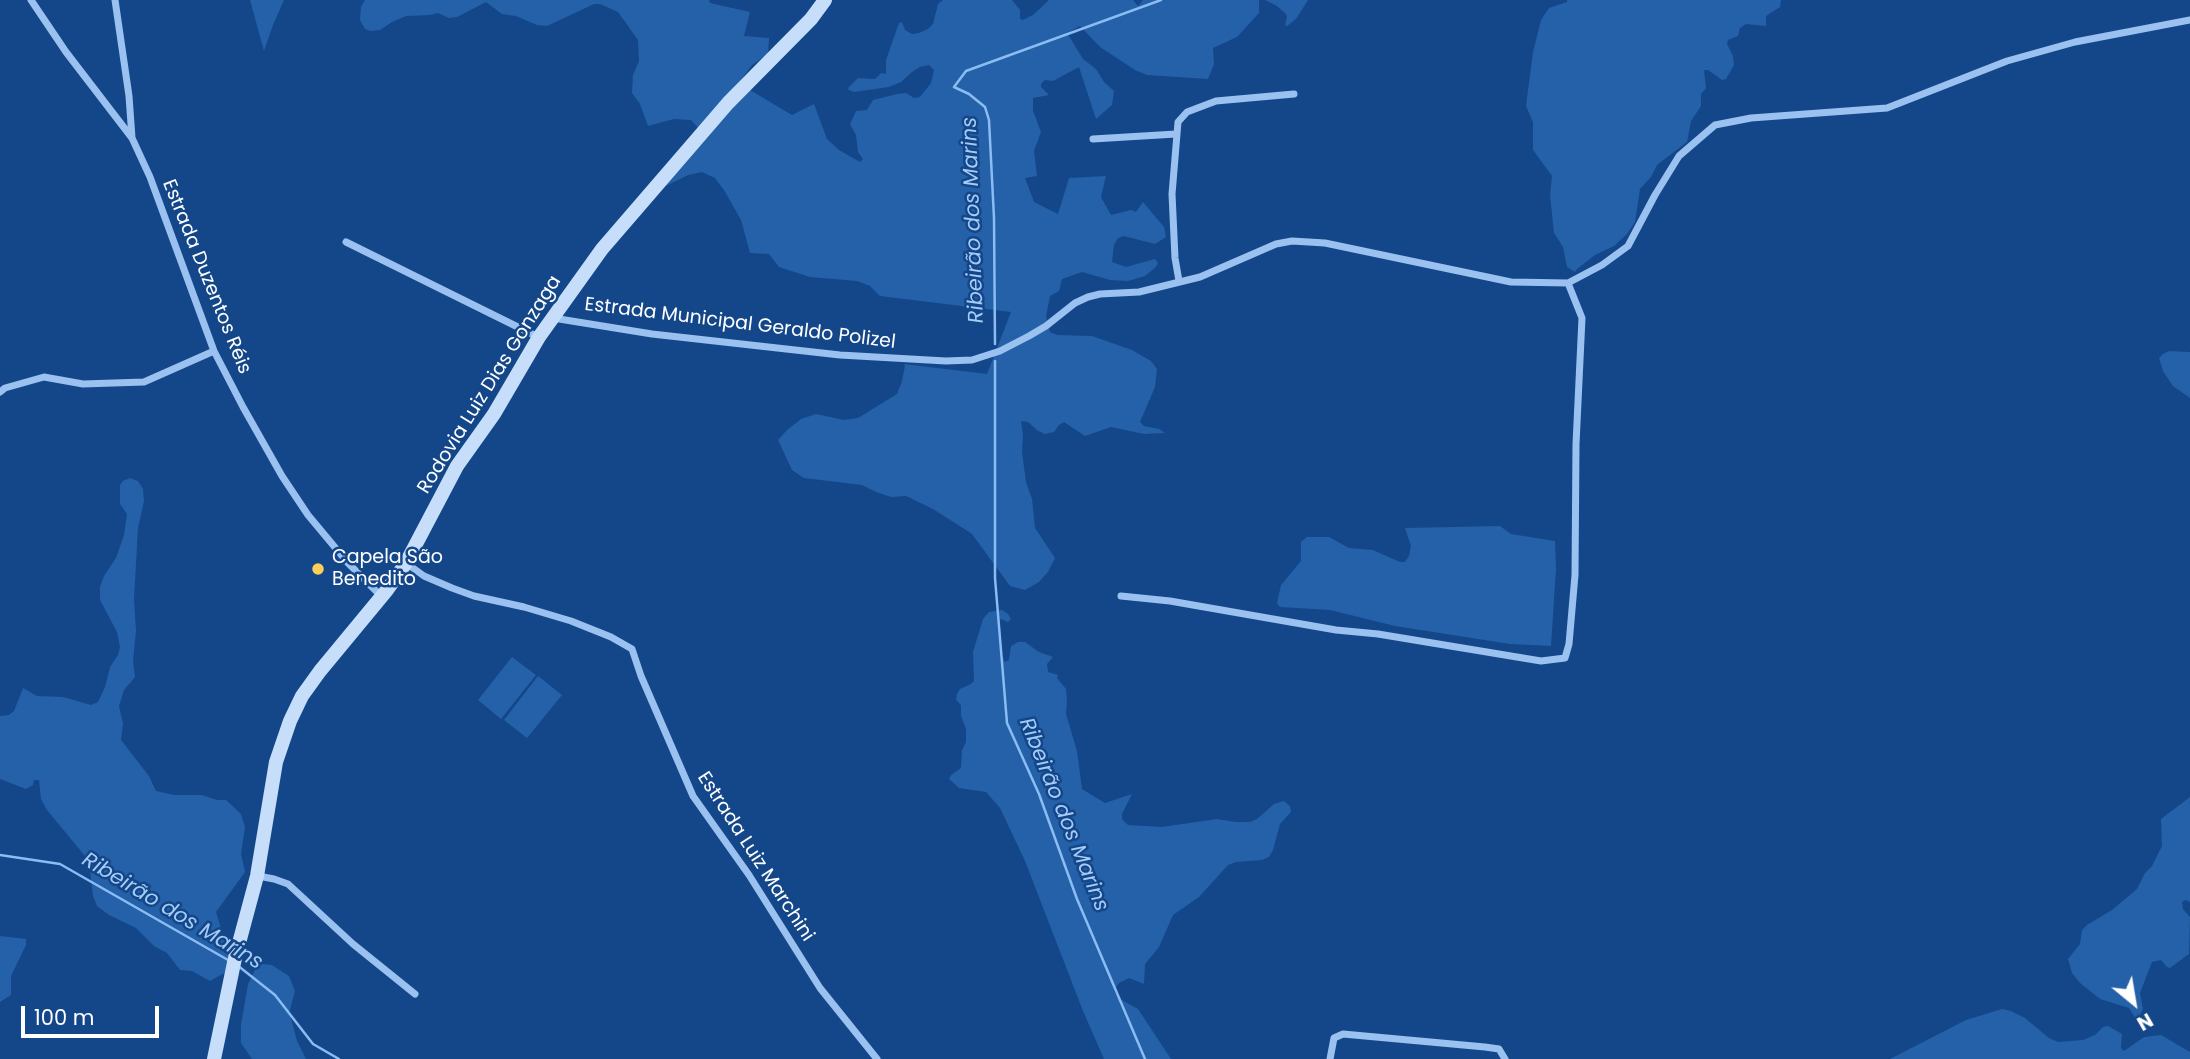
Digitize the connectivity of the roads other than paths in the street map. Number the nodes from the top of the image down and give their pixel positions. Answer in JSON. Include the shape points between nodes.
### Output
{"nodes":[{"id":1,"x":31,"y":0,"type":"edge"},
{"id":2,"x":115,"y":0,"type":"edge"},
{"id":3,"x":825,"y":0,"type":"edge"},
{"id":4,"x":2190,"y":20,"type":"edge"},
{"id":5,"x":1294,"y":94,"type":"dead end"},
{"id":6,"x":1176,"y":134,"type":"junction"},
{"id":7,"x":132,"y":138,"type":"junction"},
{"id":8,"x":1093,"y":139,"type":"dead end"},
{"id":9,"x":346,"y":242,"type":"dead end"},
{"id":10,"x":1179,"y":281,"type":"junction"},
{"id":11,"x":1568,"y":284,"type":"junction"},
{"id":12,"x":553,"y":317,"type":"junction"},
{"id":13,"x":539,"y":337,"type":"junction"},
{"id":14,"x":214,"y":351,"type":"junction"},
{"id":15,"x":0,"y":392,"type":"edge"},
{"id":16,"x":406,"y":563,"type":"junction"},
{"id":17,"x":382,"y":596,"type":"junction"},
{"id":18,"x":1121,"y":596,"type":"dead end"},
{"id":19,"x":257,"y":876,"type":"junction"},
{"id":20,"x":415,"y":994,"type":"dead end"},
{"id":21,"x":214,"y":1059,"type":"edge"},
{"id":22,"x":877,"y":1059,"type":"edge"},
{"id":23,"x":1330,"y":1059,"type":"edge"},
{"id":24,"x":1505,"y":1059,"type":"edge"}],
"edges":[{"from":1,"to":7,"type":"street","name":"Estrada Duzentos Réis"},
{"from":2,"to":7,"type":"street"},
{"from":3,"to":12,"type":"main road","name":"Rodovia Luiz Dias Gonzaga","via":[[659,181]]},
{"from":4,"to":11,"type":"street","via":[[2075,42],[2007,61],[1887,107],[1715,125],[1679,156],[1628,246]]},
{"from":5,"to":6,"type":"street","via":[[1200,105],[1178,122]]},
{"from":6,"to":8,"type":"street"},
{"from":6,"to":10,"type":"street","via":[[1172,194]]},
{"from":7,"to":14,"type":"street","name":"Estrada Duzentos Réis"},
{"from":9,"to":13,"type":"street"},
{"from":10,"to":11,"type":"street","name":"Estrada Municipal Geraldo Polizel","via":[[1292,241],[1325,243],[1511,282]]},
{"from":10,"to":12,"type":"street","name":"Estrada Municipal Geraldo Polizel","via":[[1139,292],[1088,297],[1029,336],[972,360],[840,355],[652,334]]},
{"from":11,"to":18,"type":"street","via":[[1582,318],[1575,575],[1565,658],[1541,661]]},
{"from":12,"to":13,"type":"main road","name":"Rodovia Luiz Dias Gonzaga"},
{"from":13,"to":16,"type":"main road","name":"Rodovia Luiz Dias Gonzaga","via":[[457,466]]},
{"from":14,"to":15,"type":"street","via":[[144,382],[83,384],[44,377]]},
{"from":14,"to":17,"type":"street","name":"Estrada Duzentos Réis","via":[[308,516]]},
{"from":16,"to":17,"type":"main road","name":"Rodovia Luiz Dias Gonzaga"},
{"from":16,"to":22,"type":"street","name":"Estrada Luiz Marchini","via":[[452,588],[571,621],[632,649],[692,796],[749,875],[820,988]]},
{"from":17,"to":19,"type":"main road","name":"Rodovia Luiz Dias Gonzaga","via":[[320,671],[290,721],[276,762]]},
{"from":19,"to":20,"type":"street","via":[[288,884]]},
{"from":19,"to":21,"type":"main road","name":"Rodovia Luiz Dias Gonzaga"},
{"from":23,"to":24,"type":"street","via":[[1334,1038],[1343,1034],[1499,1049]]}]}
